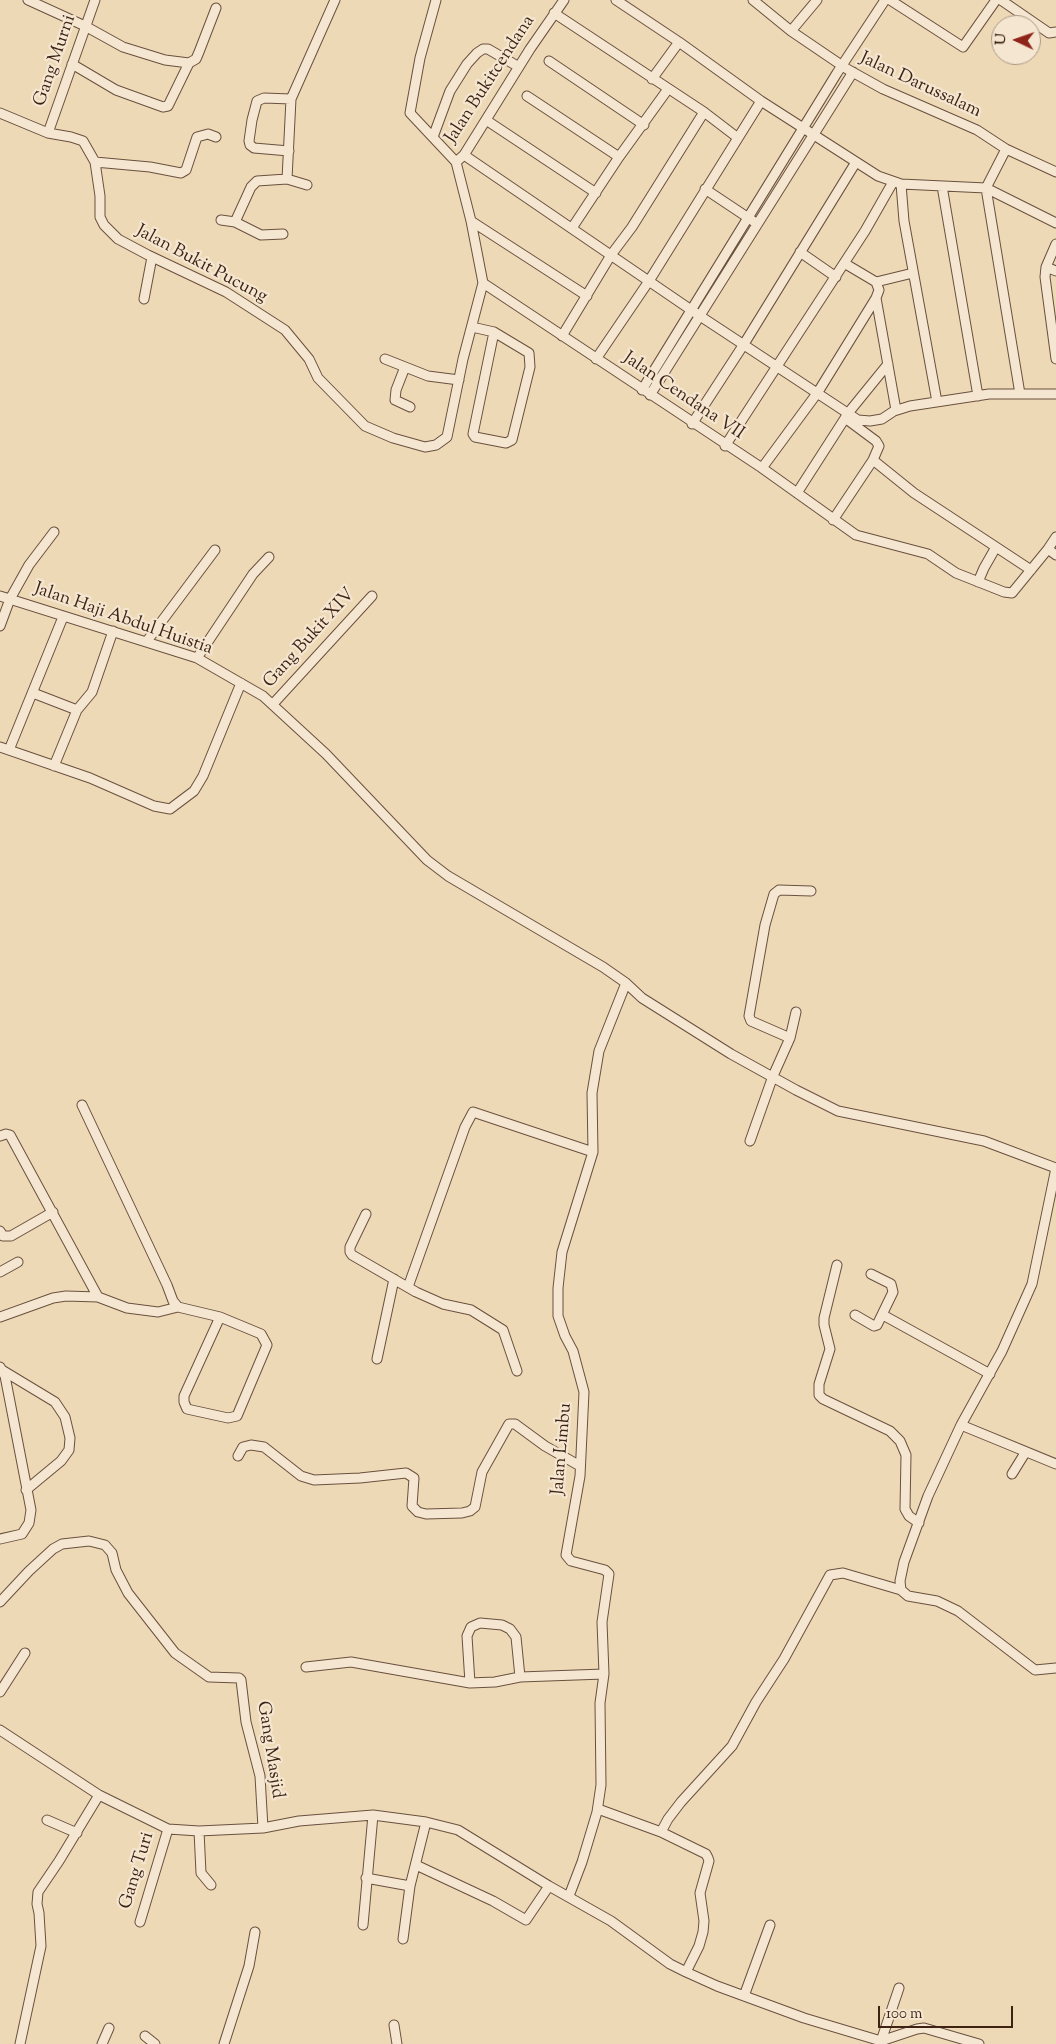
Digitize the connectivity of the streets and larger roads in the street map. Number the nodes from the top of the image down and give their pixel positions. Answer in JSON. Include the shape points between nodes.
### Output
{"nodes":[{"id":1,"x":28,"y":0,"type":"edge"},
{"id":2,"x":95,"y":0,"type":"edge"},
{"id":3,"x":335,"y":0,"type":"edge"},
{"id":4,"x":436,"y":0,"type":"edge"},
{"id":5,"x":564,"y":0,"type":"edge"},
{"id":6,"x":616,"y":0,"type":"edge"},
{"id":7,"x":753,"y":0,"type":"edge"},
{"id":8,"x":817,"y":0,"type":"edge"},
{"id":9,"x":885,"y":0,"type":"edge"},
{"id":10,"x":890,"y":0,"type":"edge"},
{"id":11,"x":996,"y":0,"type":"edge"},
{"id":12,"x":1001,"y":0,"type":"edge"},
{"id":13,"x":216,"y":8,"type":"dead end"},
{"id":14,"x":554,"y":13,"type":"junction"},
{"id":15,"x":85,"y":26,"type":"junction"},
{"id":16,"x":791,"y":30,"type":"junction"},
{"id":17,"x":1056,"y":32,"type":"edge"},
{"id":18,"x":679,"y":42,"type":"junction"},
{"id":19,"x":550,"y":61,"type":"dead end"},
{"id":20,"x":189,"y":63,"type":"junction"},
{"id":21,"x":72,"y":64,"type":"junction"},
{"id":22,"x":842,"y":65,"type":"junction"},
{"id":23,"x":519,"y":67,"type":"junction"},
{"id":24,"x":853,"y":72,"type":"junction"},
{"id":25,"x":652,"y":79,"type":"junction"},
{"id":26,"x":668,"y":89,"type":"junction"},
{"id":27,"x":527,"y":96,"type":"dead end"},
{"id":28,"x":291,"y":100,"type":"junction"},
{"id":29,"x":761,"y":101,"type":"junction"},
{"id":30,"x":0,"y":112,"type":"edge"},
{"id":31,"x":704,"y":112,"type":"junction"},
{"id":32,"x":486,"y":120,"type":"junction"},
{"id":33,"x":644,"y":125,"type":"junction"},
{"id":34,"x":803,"y":128,"type":"junction"},
{"id":35,"x":48,"y":133,"type":"junction"},
{"id":36,"x":814,"y":135,"type":"junction"},
{"id":37,"x":216,"y":137,"type":"dead end"},
{"id":38,"x":434,"y":137,"type":"junction"},
{"id":39,"x":738,"y":138,"type":"junction"},
{"id":40,"x":1006,"y":149,"type":"junction"},
{"id":41,"x":289,"y":150,"type":"junction"},
{"id":42,"x":464,"y":155,"type":"junction"},
{"id":43,"x":619,"y":157,"type":"junction"},
{"id":44,"x":95,"y":162,"type":"junction"},
{"id":45,"x":456,"y":162,"type":"junction"},
{"id":46,"x":856,"y":162,"type":"junction"},
{"id":47,"x":1056,"y":171,"type":"edge"},
{"id":48,"x":287,"y":179,"type":"junction"},
{"id":49,"x":897,"y":183,"type":"junction"},
{"id":50,"x":307,"y":185,"type":"dead end"},
{"id":51,"x":942,"y":186,"type":"junction"},
{"id":52,"x":986,"y":188,"type":"junction"},
{"id":53,"x":705,"y":190,"type":"junction"},
{"id":54,"x":596,"y":193,"type":"junction"},
{"id":55,"x":748,"y":218,"type":"junction"},
{"id":56,"x":221,"y":220,"type":"dead end"},
{"id":57,"x":471,"y":221,"type":"junction"},
{"id":58,"x":235,"y":222,"type":"junction"},
{"id":59,"x":1056,"y":223,"type":"edge"},
{"id":60,"x":757,"y":225,"type":"junction"},
{"id":61,"x":572,"y":228,"type":"junction"},
{"id":62,"x":283,"y":234,"type":"dead end"},
{"id":63,"x":1056,"y":244,"type":"edge"},
{"id":64,"x":800,"y":252,"type":"junction"},
{"id":65,"x":611,"y":255,"type":"junction"},
{"id":66,"x":152,"y":257,"type":"junction"},
{"id":67,"x":844,"y":263,"type":"junction"},
{"id":68,"x":1046,"y":266,"type":"junction"},
{"id":69,"x":1056,"y":271,"type":"edge"},
{"id":70,"x":914,"y":273,"type":"junction"},
{"id":71,"x":836,"y":277,"type":"junction"},
{"id":72,"x":649,"y":281,"type":"junction"},
{"id":73,"x":876,"y":282,"type":"junction"},
{"id":74,"x":482,"y":284,"type":"junction"},
{"id":75,"x":587,"y":296,"type":"junction"},
{"id":76,"x":876,"y":298,"type":"junction"},
{"id":77,"x":144,"y":299,"type":"dead end"},
{"id":78,"x":692,"y":309,"type":"junction"},
{"id":79,"x":700,"y":316,"type":"junction"},
{"id":80,"x":472,"y":327,"type":"junction"},
{"id":81,"x":494,"y":332,"type":"junction"},
{"id":82,"x":562,"y":336,"type":"junction"},
{"id":83,"x":744,"y":344,"type":"junction"},
{"id":84,"x":385,"y":359,"type":"dead end"},
{"id":85,"x":596,"y":359,"type":"junction"},
{"id":86,"x":1056,"y":359,"type":"edge"},
{"id":87,"x":888,"y":364,"type":"junction"},
{"id":88,"x":405,"y":366,"type":"junction"},
{"id":89,"x":779,"y":366,"type":"junction"},
{"id":90,"x":459,"y":380,"type":"junction"},
{"id":91,"x":642,"y":390,"type":"junction"},
{"id":92,"x":818,"y":392,"type":"junction"},
{"id":93,"x":1020,"y":394,"type":"junction"},
{"id":94,"x":1056,"y":394,"type":"edge"},
{"id":95,"x":650,"y":395,"type":"junction"},
{"id":96,"x":978,"y":396,"type":"junction"},
{"id":97,"x":937,"y":402,"type":"junction"},
{"id":98,"x":410,"y":406,"type":"dead end"},
{"id":99,"x":896,"y":410,"type":"junction"},
{"id":100,"x":847,"y":415,"type":"junction"},
{"id":101,"x":692,"y":424,"type":"junction"},
{"id":102,"x":725,"y":446,"type":"junction"},
{"id":103,"x":873,"y":460,"type":"junction"},
{"id":104,"x":762,"y":468,"type":"junction"},
{"id":105,"x":797,"y":493,"type":"junction"},
{"id":106,"x":833,"y":520,"type":"junction"},
{"id":107,"x":54,"y":532,"type":"dead end"},
{"id":108,"x":1056,"y":537,"type":"edge"},
{"id":109,"x":996,"y":547,"type":"junction"},
{"id":110,"x":1048,"y":549,"type":"junction"},
{"id":111,"x":215,"y":550,"type":"dead end"},
{"id":112,"x":1056,"y":555,"type":"edge"},
{"id":113,"x":269,"y":557,"type":"dead end"},
{"id":114,"x":1031,"y":570,"type":"junction"},
{"id":115,"x":978,"y":582,"type":"junction"},
{"id":116,"x":0,"y":596,"type":"edge"},
{"id":117,"x":372,"y":596,"type":"dead end"},
{"id":118,"x":10,"y":599,"type":"junction"},
{"id":119,"x":63,"y":616,"type":"junction"},
{"id":120,"x":0,"y":626,"type":"edge"},
{"id":121,"x":113,"y":631,"type":"junction"},
{"id":122,"x":147,"y":641,"type":"junction"},
{"id":123,"x":197,"y":658,"type":"junction"},
{"id":124,"x":241,"y":683,"type":"junction"},
{"id":125,"x":32,"y":693,"type":"junction"},
{"id":126,"x":273,"y":704,"type":"junction"},
{"id":127,"x":77,"y":710,"type":"junction"},
{"id":128,"x":0,"y":747,"type":"edge"},
{"id":129,"x":9,"y":750,"type":"junction"},
{"id":130,"x":54,"y":766,"type":"junction"},
{"id":131,"x":811,"y":891,"type":"dead end"},
{"id":132,"x":626,"y":983,"type":"junction"},
{"id":133,"x":796,"y":1012,"type":"dead end"},
{"id":134,"x":790,"y":1038,"type":"junction"},
{"id":135,"x":773,"y":1076,"type":"junction"},
{"id":136,"x":82,"y":1105,"type":"dead end"},
{"id":137,"x":0,"y":1136,"type":"edge"},
{"id":138,"x":750,"y":1141,"type":"dead end"},
{"id":139,"x":593,"y":1152,"type":"junction"},
{"id":140,"x":53,"y":1212,"type":"junction"},
{"id":141,"x":366,"y":1214,"type":"dead end"},
{"id":142,"x":0,"y":1231,"type":"edge"},
{"id":143,"x":18,"y":1262,"type":"dead end"},
{"id":144,"x":836,"y":1265,"type":"dead end"},
{"id":145,"x":0,"y":1272,"type":"edge"},
{"id":146,"x":871,"y":1274,"type":"dead end"},
{"id":147,"x":394,"y":1279,"type":"junction"},
{"id":148,"x":408,"y":1287,"type":"junction"},
{"id":149,"x":98,"y":1297,"type":"junction"},
{"id":150,"x":178,"y":1307,"type":"junction"},
{"id":151,"x":855,"y":1314,"type":"dead end"},
{"id":152,"x":883,"y":1315,"type":"junction"},
{"id":153,"x":0,"y":1317,"type":"edge"},
{"id":154,"x":220,"y":1317,"type":"junction"},
{"id":155,"x":377,"y":1359,"type":"dead end"},
{"id":156,"x":1,"y":1368,"type":"edge"},
{"id":157,"x":518,"y":1371,"type":"dead end"},
{"id":158,"x":990,"y":1374,"type":"junction"},
{"id":159,"x":961,"y":1425,"type":"junction"},
{"id":160,"x":1025,"y":1453,"type":"junction"},
{"id":161,"x":238,"y":1456,"type":"dead end"},
{"id":162,"x":1056,"y":1464,"type":"edge"},
{"id":163,"x":580,"y":1466,"type":"junction"},
{"id":164,"x":1012,"y":1474,"type":"dead end"},
{"id":165,"x":26,"y":1490,"type":"junction"},
{"id":166,"x":919,"y":1523,"type":"junction"},
{"id":167,"x":0,"y":1539,"type":"edge"},
{"id":168,"x":901,"y":1590,"type":"junction"},
{"id":169,"x":0,"y":1602,"type":"edge"},
{"id":170,"x":25,"y":1653,"type":"dead end"},
{"id":171,"x":306,"y":1667,"type":"dead end"},
{"id":172,"x":1056,"y":1668,"type":"edge"},
{"id":173,"x":604,"y":1674,"type":"junction"},
{"id":174,"x":520,"y":1677,"type":"junction"},
{"id":175,"x":470,"y":1683,"type":"junction"},
{"id":176,"x":0,"y":1692,"type":"edge"},
{"id":177,"x":0,"y":1730,"type":"edge"},
{"id":178,"x":99,"y":1795,"type":"junction"},
{"id":179,"x":598,"y":1809,"type":"junction"},
{"id":180,"x":373,"y":1815,"type":"junction"},
{"id":181,"x":47,"y":1820,"type":"dead end"},
{"id":182,"x":426,"y":1822,"type":"junction"},
{"id":183,"x":263,"y":1828,"type":"junction"},
{"id":184,"x":168,"y":1829,"type":"junction"},
{"id":185,"x":199,"y":1830,"type":"junction"},
{"id":186,"x":76,"y":1832,"type":"junction"},
{"id":187,"x":661,"y":1832,"type":"junction"},
{"id":188,"x":416,"y":1865,"type":"junction"},
{"id":189,"x":366,"y":1878,"type":"junction"},
{"id":190,"x":211,"y":1885,"type":"dead end"},
{"id":191,"x":410,"y":1886,"type":"junction"},
{"id":192,"x":548,"y":1886,"type":"junction"},
{"id":193,"x":569,"y":1896,"type":"junction"},
{"id":194,"x":140,"y":1922,"type":"dead end"},
{"id":195,"x":363,"y":1925,"type":"dead end"},
{"id":196,"x":770,"y":1925,"type":"dead end"},
{"id":197,"x":255,"y":1932,"type":"dead end"},
{"id":198,"x":403,"y":1939,"type":"dead end"},
{"id":199,"x":686,"y":1972,"type":"junction"},
{"id":200,"x":898,"y":1988,"type":"dead end"},
{"id":201,"x":744,"y":1996,"type":"junction"},
{"id":202,"x":394,"y":2025,"type":"dead end"},
{"id":203,"x":109,"y":2028,"type":"dead end"},
{"id":204,"x":145,"y":2036,"type":"dead end"},
{"id":205,"x":881,"y":2043,"type":"edge"},
{"id":206,"x":20,"y":2044,"type":"edge"},
{"id":207,"x":102,"y":2044,"type":"edge"},
{"id":208,"x":154,"y":2044,"type":"edge"},
{"id":209,"x":224,"y":2044,"type":"edge"},
{"id":210,"x":397,"y":2044,"type":"edge"},
{"id":211,"x":979,"y":2044,"type":"edge"}],
"edges":[{"from":1,"to":15,"type":"street"},
{"from":2,"to":15,"type":"street","name":"Gang Murni"},
{"from":3,"to":28,"type":"street"},
{"from":4,"to":38,"type":"street","via":[[420,58],[410,113]]},
{"from":5,"to":14,"type":"street","name":"Jalan Bukitcendana"},
{"from":6,"to":18,"type":"street"},
{"from":7,"to":16,"type":"street","name":"Jalan Darussalam"},
{"from":8,"to":16,"type":"street"},
{"from":9,"to":22,"type":"street"},
{"from":10,"to":11,"type":"street","via":[[963,47]]},
{"from":12,"to":17,"type":"street","via":[[1049,33]]},
{"from":13,"to":20,"type":"street","via":[[196,59]]},
{"from":14,"to":23,"type":"street","name":"Jalan Bukitcendana"},
{"from":14,"to":25,"type":"street"},
{"from":15,"to":20,"type":"street","via":[[123,47],[165,60]]},
{"from":15,"to":21,"type":"street","name":"Gang Murni"},
{"from":16,"to":22,"type":"street","name":"Jalan Darussalam"},
{"from":18,"to":25,"type":"street"},
{"from":18,"to":29,"type":"street"},
{"from":19,"to":33,"type":"street"},
{"from":20,"to":21,"type":"street","via":[[168,106],[163,107],[116,90]]},
{"from":21,"to":35,"type":"street","name":"Gang Murni"},
{"from":22,"to":24,"type":"street","name":"Jalan Darussalam"},
{"from":22,"to":34,"type":"street"},
{"from":23,"to":32,"type":"street","name":"Jalan Bukitcendana"},
{"from":23,"to":38,"type":"street","via":[[488,49],[477,53],[450,91]]},
{"from":24,"to":36,"type":"street"},
{"from":24,"to":40,"type":"street","name":"Jalan Darussalam","via":[[883,89],[977,130]]},
{"from":25,"to":26,"type":"street"},
{"from":26,"to":31,"type":"street"},
{"from":26,"to":33,"type":"street"},
{"from":27,"to":43,"type":"street"},
{"from":28,"to":41,"type":"street"},
{"from":28,"to":41,"type":"street","via":[[264,98],[257,101],[249,141],[254,148]]},
{"from":29,"to":34,"type":"street"},
{"from":29,"to":39,"type":"street"},
{"from":30,"to":35,"type":"street","name":"Jalan Bukit Pucung"},
{"from":31,"to":39,"type":"street"},
{"from":31,"to":65,"type":"street"},
{"from":32,"to":42,"type":"street","name":"Jalan Bukitcendana"},
{"from":32,"to":54,"type":"street"},
{"from":33,"to":43,"type":"street"},
{"from":34,"to":36,"type":"street"},
{"from":34,"to":55,"type":"street"},
{"from":35,"to":44,"type":"street","name":"Jalan Bukit Pucung","via":[[83,141]]},
{"from":36,"to":46,"type":"street"},
{"from":36,"to":60,"type":"street"},
{"from":37,"to":44,"type":"street","via":[[208,134],[197,136],[186,170],[181,173]]},
{"from":38,"to":45,"type":"street"},
{"from":39,"to":53,"type":"street"},
{"from":40,"to":47,"type":"street","name":"Jalan Darussalam"},
{"from":40,"to":52,"type":"street"},
{"from":41,"to":48,"type":"street"},
{"from":42,"to":45,"type":"street","name":"Jalan Bukitcendana"},
{"from":42,"to":61,"type":"street"},
{"from":43,"to":54,"type":"street"},
{"from":44,"to":66,"type":"street","name":"Jalan Bukit Pucung","via":[[100,217],[104,225],[118,238]]},
{"from":45,"to":57,"type":"street","name":"Jalan Bukitcendana"},
{"from":46,"to":49,"type":"street"},
{"from":46,"to":64,"type":"street"},
{"from":48,"to":50,"type":"street"},
{"from":48,"to":58,"type":"street","via":[[257,181]]},
{"from":49,"to":51,"type":"street"},
{"from":49,"to":67,"type":"street"},
{"from":49,"to":70,"type":"street"},
{"from":51,"to":52,"type":"street"},
{"from":51,"to":96,"type":"street"},
{"from":52,"to":59,"type":"street"},
{"from":52,"to":93,"type":"street"},
{"from":53,"to":55,"type":"street"},
{"from":53,"to":72,"type":"street"},
{"from":54,"to":61,"type":"street"},
{"from":55,"to":60,"type":"street"},
{"from":55,"to":78,"type":"street"},
{"from":56,"to":58,"type":"street"},
{"from":57,"to":74,"type":"street","name":"Jalan Bukitcendana"},
{"from":57,"to":75,"type":"street"},
{"from":58,"to":62,"type":"street","via":[[262,235]]},
{"from":60,"to":79,"type":"street"},
{"from":61,"to":65,"type":"street"},
{"from":63,"to":68,"type":"street"},
{"from":64,"to":71,"type":"street"},
{"from":64,"to":83,"type":"street"},
{"from":65,"to":72,"type":"street"},
{"from":65,"to":75,"type":"street"},
{"from":66,"to":77,"type":"street"},
{"from":66,"to":90,"type":"street","name":"Jalan Bukit Pucung","via":[[226,292],[285,330],[309,359],[318,378],[365,426],[393,438],[425,447],[443,441]]},
{"from":67,"to":71,"type":"street"},
{"from":67,"to":73,"type":"street"},
{"from":68,"to":69,"type":"street"},
{"from":68,"to":86,"type":"street","via":[[1044,277]]},
{"from":70,"to":73,"type":"street"},
{"from":70,"to":97,"type":"street"},
{"from":71,"to":89,"type":"street"},
{"from":72,"to":78,"type":"street"},
{"from":72,"to":85,"type":"street"},
{"from":73,"to":76,"type":"street","via":[[879,290]]},
{"from":74,"to":80,"type":"street","name":"Jalan Bukitcendana"},
{"from":74,"to":82,"type":"street","name":"Jalan Cendana VII"},
{"from":75,"to":82,"type":"street"},
{"from":76,"to":87,"type":"street"},
{"from":76,"to":92,"type":"street"},
{"from":78,"to":79,"type":"street"},
{"from":78,"to":91,"type":"street"},
{"from":79,"to":83,"type":"street"},
{"from":79,"to":95,"type":"street"},
{"from":80,"to":81,"type":"street"},
{"from":80,"to":90,"type":"street","name":"Jalan Bukit Pucung"},
{"from":81,"to":81,"type":"street","via":[[522,347],[530,358],[512,440],[506,443],[475,437],[473,432]]},
{"from":82,"to":85,"type":"street","name":"Jalan Cendana VII"},
{"from":83,"to":89,"type":"street"},
{"from":83,"to":101,"type":"street"},
{"from":84,"to":88,"type":"street"},
{"from":85,"to":91,"type":"street","name":"Jalan Cendana VII"},
{"from":87,"to":99,"type":"street"},
{"from":87,"to":100,"type":"street"},
{"from":88,"to":90,"type":"street","via":[[428,376]]},
{"from":88,"to":98,"type":"street","via":[[394,400]]},
{"from":89,"to":92,"type":"street"},
{"from":89,"to":102,"type":"street"},
{"from":91,"to":95,"type":"street","name":"Jalan Cendana VII"},
{"from":92,"to":100,"type":"street"},
{"from":92,"to":104,"type":"street"},
{"from":93,"to":94,"type":"street"},
{"from":93,"to":96,"type":"street"},
{"from":95,"to":101,"type":"street","name":"Jalan Cendana VII"},
{"from":96,"to":97,"type":"street"},
{"from":97,"to":99,"type":"street"},
{"from":99,"to":100,"type":"street","via":[[882,419],[870,421]]},
{"from":100,"to":103,"type":"street","via":[[879,446]]},
{"from":100,"to":105,"type":"street"},
{"from":101,"to":102,"type":"street","name":"Jalan Cendana VII"},
{"from":102,"to":104,"type":"street","name":"Jalan Cendana VII"},
{"from":103,"to":106,"type":"street"},
{"from":103,"to":109,"type":"street","via":[[914,493]]},
{"from":104,"to":105,"type":"street","name":"Jalan Cendana VII"},
{"from":105,"to":106,"type":"street","name":"Jalan Cendana VII"},
{"from":106,"to":115,"type":"street","name":"Jalan Cendana VII","via":[[856,535],[928,554],[956,573]]},
{"from":107,"to":118,"type":"street","via":[[29,565]]},
{"from":108,"to":110,"type":"street"},
{"from":109,"to":114,"type":"street"},
{"from":109,"to":115,"type":"street"},
{"from":110,"to":112,"type":"street"},
{"from":110,"to":114,"type":"street"},
{"from":111,"to":122,"type":"street"},
{"from":113,"to":123,"type":"street","via":[[253,574]]},
{"from":114,"to":115,"type":"street","name":"Jalan Cendana VII","via":[[1012,593]]},
{"from":116,"to":118,"type":"street","name":"Jalan Haji Abdul Huistia"},
{"from":117,"to":126,"type":"street","name":"Gang Bukit XIV"},
{"from":118,"to":119,"type":"street","name":"Jalan Haji Abdul Huistia"},
{"from":118,"to":120,"type":"street"},
{"from":119,"to":121,"type":"street","name":"Jalan Haji Abdul Huistia"},
{"from":119,"to":125,"type":"street"},
{"from":121,"to":122,"type":"street","name":"Jalan Haji Abdul Huistia"},
{"from":121,"to":127,"type":"street","via":[[92,692]]},
{"from":122,"to":123,"type":"street","name":"Jalan Haji Abdul Huistia"},
{"from":123,"to":124,"type":"street","name":"Jalan Haji Abdul Huistia"},
{"from":124,"to":126,"type":"street","name":"Jalan Haji Abdul Huistia"},
{"from":124,"to":130,"type":"street","via":[[203,776],[194,791],[170,809],[154,806]]},
{"from":125,"to":127,"type":"street"},
{"from":125,"to":129,"type":"street"},
{"from":126,"to":132,"type":"street","name":"Jalan Haji Abdul Huistia","via":[[326,754],[427,860],[448,876]]},
{"from":127,"to":130,"type":"street"},
{"from":128,"to":129,"type":"street"},
{"from":129,"to":130,"type":"street"},
{"from":131,"to":134,"type":"street","via":[[779,890],[774,894],[749,1012],[751,1020]]},
{"from":132,"to":135,"type":"street","name":"Jalan Haji Abdul Huistia","via":[[642,998],[731,1054]]},
{"from":132,"to":139,"type":"street","name":"Jalan Limbu","via":[[599,1051],[592,1093]]},
{"from":133,"to":134,"type":"street"},
{"from":134,"to":135,"type":"street"},
{"from":135,"to":138,"type":"street"},
{"from":135,"to":158,"type":"street","name":"Jalan Haji Abdul Huistia","via":[[838,1111],[984,1141],[1056,1168],[1032,1284]]},
{"from":136,"to":150,"type":"street"},
{"from":137,"to":140,"type":"street","via":[[10,1135]]},
{"from":139,"to":148,"type":"street","via":[[473,1112]]},
{"from":139,"to":163,"type":"street","name":"Jalan Limbu","via":[[562,1252],[558,1288],[558,1316],[573,1351],[584,1392]]},
{"from":140,"to":142,"type":"street","via":[[11,1236],[3,1236]]},
{"from":140,"to":149,"type":"street"},
{"from":141,"to":147,"type":"street","via":[[350,1252]]},
{"from":143,"to":145,"type":"street"},
{"from":144,"to":166,"type":"street","via":[[824,1318],[830,1350],[819,1384],[819,1395],[890,1431],[900,1441],[906,1455],[906,1509],[909,1516]]},
{"from":146,"to":152,"type":"street","via":[[893,1286]]},
{"from":147,"to":148,"type":"street"},
{"from":147,"to":155,"type":"street"},
{"from":148,"to":157,"type":"street","via":[[443,1304],[471,1310],[504,1330]]},
{"from":149,"to":150,"type":"street","via":[[127,1308],[158,1312]]},
{"from":149,"to":153,"type":"street","via":[[53,1298]]},
{"from":150,"to":154,"type":"street"},
{"from":151,"to":152,"type":"street","via":[[874,1326]]},
{"from":152,"to":158,"type":"street"},
{"from":154,"to":154,"type":"street","via":[[261,1334],[267,1345],[237,1416],[228,1418],[187,1409],[184,1402]]},
{"from":156,"to":165,"type":"street"},
{"from":156,"to":165,"type":"street","via":[[55,1402],[65,1417],[70,1438],[69,1450],[62,1461]]},
{"from":158,"to":159,"type":"street"},
{"from":159,"to":160,"type":"street"},
{"from":159,"to":166,"type":"street"},
{"from":160,"to":162,"type":"street"},
{"from":160,"to":164,"type":"street"},
{"from":161,"to":163,"type":"street","via":[[243,1447],[251,1444],[264,1446],[301,1476],[314,1480],[406,1473],[414,1478],[412,1506],[426,1514],[462,1513],[475,1507],[482,1472],[509,1424],[515,1424]]},
{"from":163,"to":173,"type":"street","name":"Jalan Limbu","via":[[566,1555],[571,1561],[609,1574],[602,1622]]},
{"from":165,"to":167,"type":"street","via":[[31,1510],[29,1523],[22,1534]]},
{"from":166,"to":168,"type":"street","via":[[904,1562]]},
{"from":168,"to":172,"type":"street","via":[[908,1596],[937,1601],[958,1611],[1035,1670]]},
{"from":168,"to":187,"type":"street","via":[[843,1573],[830,1575],[732,1746],[681,1802]]},
{"from":169,"to":183,"type":"street","name":"Gang Masjid","via":[[29,1571],[62,1544],[89,1541],[105,1545],[112,1553],[116,1570],[128,1593],[175,1653],[209,1677],[239,1678],[242,1682],[246,1722],[260,1776]]},
{"from":170,"to":176,"type":"street"},
{"from":171,"to":175,"type":"street","via":[[351,1662]]},
{"from":173,"to":174,"type":"street"},
{"from":173,"to":179,"type":"street","name":"Jalan Limbu","via":[[600,1702],[601,1785]]},
{"from":174,"to":175,"type":"street"},
{"from":174,"to":175,"type":"street","via":[[516,1637],[502,1625],[480,1623],[471,1626],[467,1636]]},
{"from":177,"to":178,"type":"street"},
{"from":178,"to":184,"type":"street"},
{"from":178,"to":186,"type":"street"},
{"from":179,"to":187,"type":"street"},
{"from":179,"to":193,"type":"street","name":"Jalan Limbu"},
{"from":180,"to":182,"type":"street"},
{"from":180,"to":183,"type":"street","via":[[299,1821]]},
{"from":180,"to":189,"type":"street"},
{"from":181,"to":186,"type":"street"},
{"from":182,"to":188,"type":"street"},
{"from":182,"to":192,"type":"street","via":[[458,1830]]},
{"from":183,"to":185,"type":"street"},
{"from":184,"to":185,"type":"street"},
{"from":184,"to":194,"type":"street","name":"Gang Turi"},
{"from":185,"to":190,"type":"street","via":[[201,1873]]},
{"from":186,"to":206,"type":"street","via":[[38,1892],[41,1946]]},
{"from":187,"to":199,"type":"street","via":[[706,1854],[709,1862],[700,1893],[703,1932]]},
{"from":188,"to":191,"type":"street"},
{"from":188,"to":192,"type":"street","via":[[526,1920]]},
{"from":189,"to":191,"type":"street"},
{"from":189,"to":195,"type":"street"},
{"from":191,"to":198,"type":"street"},
{"from":192,"to":193,"type":"street"},
{"from":193,"to":199,"type":"street"},
{"from":196,"to":201,"type":"street"},
{"from":197,"to":209,"type":"street","via":[[249,1966]]},
{"from":199,"to":201,"type":"street"},
{"from":200,"to":205,"type":"street"},
{"from":201,"to":205,"type":"street"},
{"from":202,"to":210,"type":"street"},
{"from":203,"to":207,"type":"street"},
{"from":204,"to":208,"type":"street"},
{"from":205,"to":211,"type":"street","via":[[924,2028]]}]}
